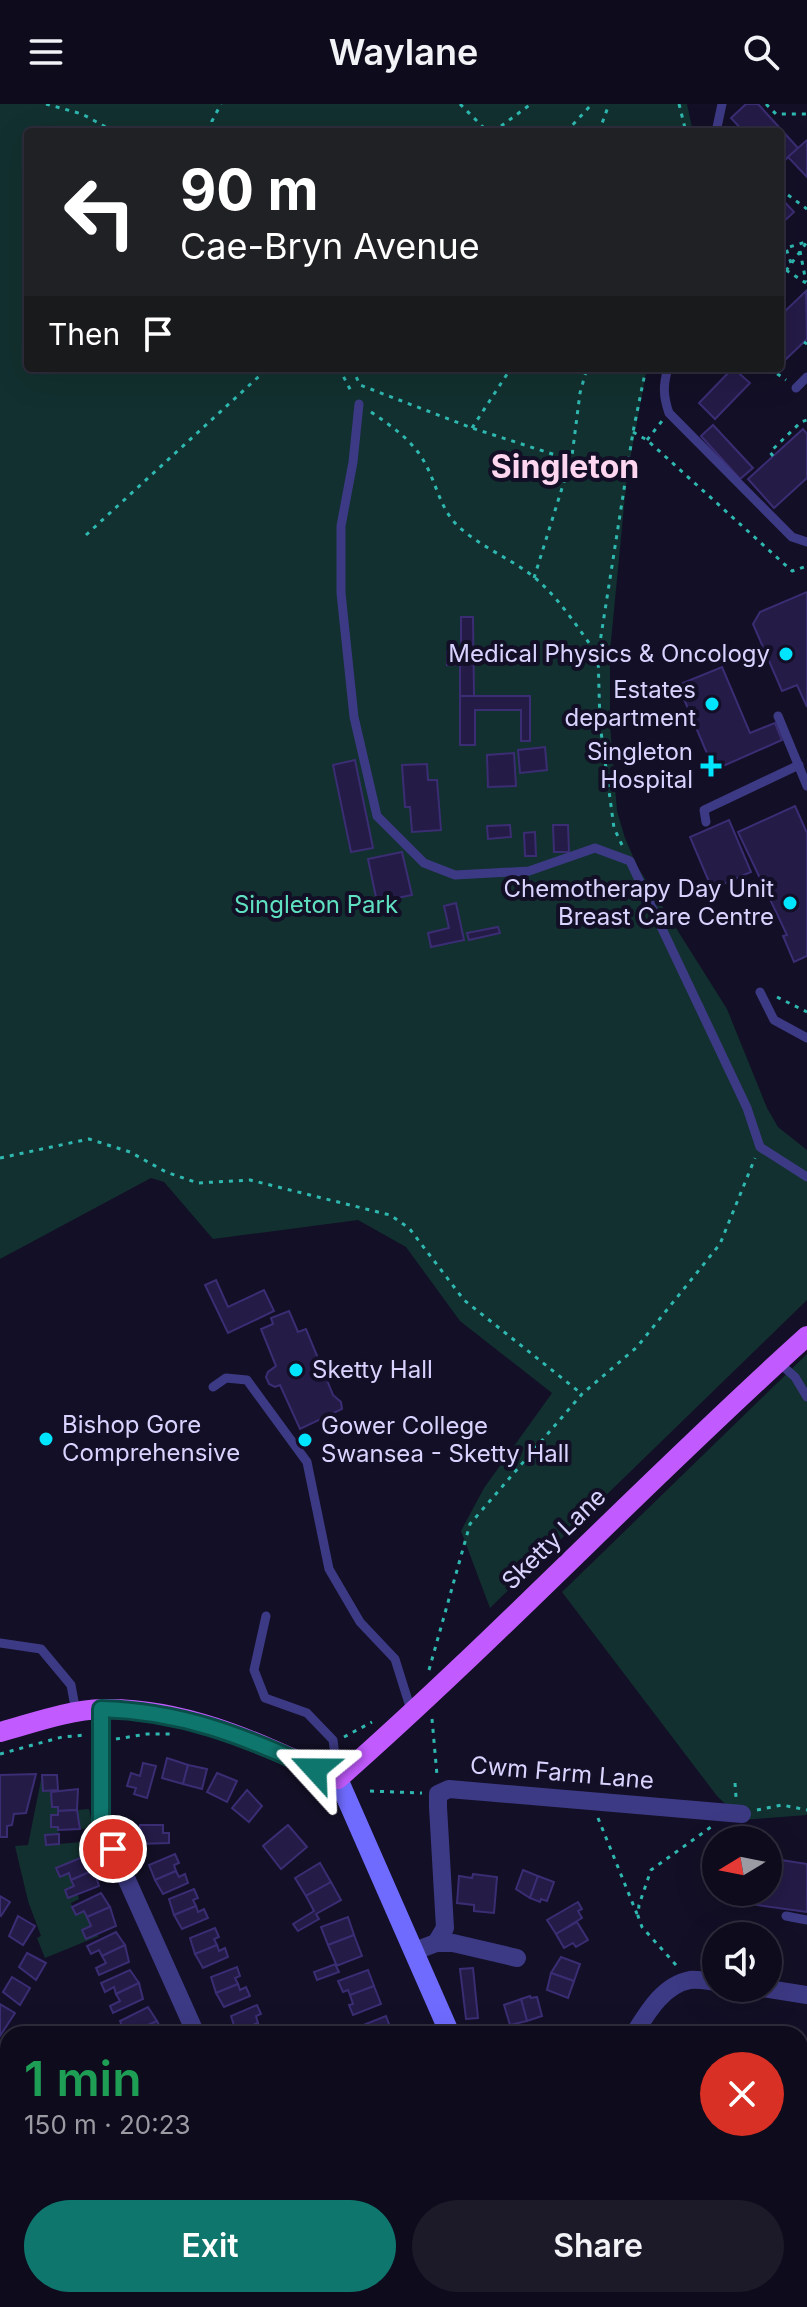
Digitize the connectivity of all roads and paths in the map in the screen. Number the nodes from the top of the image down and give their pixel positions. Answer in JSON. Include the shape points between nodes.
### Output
{"nodes":[{"id":1,"x":46,"y":104,"type":"edge"},
{"id":2,"x":221,"y":104,"type":"edge"},
{"id":3,"x":460,"y":104,"type":"edge"},
{"id":4,"x":531,"y":104,"type":"edge"},
{"id":5,"x":592,"y":104,"type":"edge"},
{"id":6,"x":609,"y":104,"type":"edge"},
{"id":7,"x":679,"y":104,"type":"edge"},
{"id":8,"x":722,"y":104,"type":"edge"},
{"id":9,"x":766,"y":104,"type":"edge"},
{"id":10,"x":807,"y":114,"type":"edge"},
{"id":11,"x":108,"y":128,"type":"edge"},
{"id":12,"x":212,"y":128,"type":"edge"},
{"id":13,"x":487,"y":128,"type":"edge"},
{"id":14,"x":497,"y":128,"type":"edge"},
{"id":15,"x":570,"y":128,"type":"edge"},
{"id":16,"x":600,"y":128,"type":"edge"},
{"id":17,"x":685,"y":128,"type":"edge"},
{"id":18,"x":717,"y":128,"type":"edge"},
{"id":19,"x":784,"y":192,"type":"edge"},
{"id":20,"x":807,"y":209,"type":"edge"},
{"id":21,"x":807,"y":242,"type":"edge"},
{"id":22,"x":784,"y":246,"type":"edge"},
{"id":23,"x":786,"y":248,"type":"junction"},
{"id":24,"x":800,"y":251,"type":"junction"},
{"id":25,"x":791,"y":263,"type":"junction"},
{"id":26,"x":786,"y":270,"type":"junction"},
{"id":27,"x":784,"y":273,"type":"edge"},
{"id":28,"x":806,"y":283,"type":"edge"},
{"id":29,"x":264,"y":372,"type":"edge"},
{"id":30,"x":341,"y":372,"type":"edge"},
{"id":31,"x":354,"y":372,"type":"edge"},
{"id":32,"x":358,"y":372,"type":"edge"},
{"id":33,"x":508,"y":372,"type":"edge"},
{"id":34,"x":586,"y":372,"type":"edge"},
{"id":35,"x":645,"y":372,"type":"edge"},
{"id":36,"x":667,"y":372,"type":"edge"},
{"id":37,"x":774,"y":372,"type":"edge"},
{"id":38,"x":355,"y":376,"type":"junction"},
{"id":39,"x":807,"y":377,"type":"edge"},
{"id":40,"x":796,"y":388,"type":"joint"},
{"id":41,"x":359,"y":404,"type":"junction"},
{"id":42,"x":669,"y":413,"type":"junction"},
{"id":43,"x":807,"y":420,"type":"edge"},
{"id":44,"x":472,"y":428,"type":"junction"},
{"id":45,"x":633,"y":432,"type":"junction"},
{"id":46,"x":647,"y":440,"type":"junction"},
{"id":47,"x":773,"y":456,"type":"dead end"},
{"id":48,"x":571,"y":460,"type":"junction"},
{"id":49,"x":86,"y":535,"type":"dead end"},
{"id":50,"x":807,"y":542,"type":"edge"},
{"id":51,"x":807,"y":566,"type":"edge"},
{"id":52,"x":534,"y":578,"type":"junction"},
{"id":53,"x":598,"y":655,"type":"junction"},
{"id":54,"x":778,"y":716,"type":"dead end"},
{"id":55,"x":799,"y":765,"type":"junction"},
{"id":56,"x":807,"y":786,"type":"edge"},
{"id":57,"x":706,"y":822,"type":"dead end"},
{"id":58,"x":614,"y":828,"type":"dead end"},
{"id":59,"x":760,"y":992,"type":"dead end"},
{"id":60,"x":777,"y":997,"type":"dead end"},
{"id":61,"x":807,"y":1012,"type":"edge"},
{"id":62,"x":807,"y":1038,"type":"edge"},
{"id":63,"x":760,"y":1147,"type":"junction"},
{"id":64,"x":0,"y":1158,"type":"edge"},
{"id":65,"x":807,"y":1177,"type":"edge"},
{"id":66,"x":807,"y":1336,"type":"edge"},
{"id":67,"x":778,"y":1362,"type":"junction"},
{"id":68,"x":213,"y":1387,"type":"dead end"},
{"id":69,"x":582,"y":1394,"type":"junction"},
{"id":70,"x":807,"y":1397,"type":"edge"},
{"id":71,"x":266,"y":1616,"type":"dead end"},
{"id":72,"x":0,"y":1643,"type":"edge"},
{"id":73,"x":417,"y":1708,"type":"junction"},
{"id":74,"x":101,"y":1709,"type":"junction"},
{"id":75,"x":76,"y":1712,"type":"junction"},
{"id":76,"x":175,"y":1716,"type":"junction"},
{"id":77,"x":381,"y":1717,"type":"dead end"},
{"id":78,"x":0,"y":1732,"type":"edge"},
{"id":79,"x":101,"y":1740,"type":"junction"},
{"id":80,"x":333,"y":1740,"type":"junction"},
{"id":81,"x":0,"y":1754,"type":"edge"},
{"id":82,"x":338,"y":1779,"type":"junction"},
{"id":83,"x":370,"y":1791,"type":"dead end"},
{"id":84,"x":438,"y":1794,"type":"junction"},
{"id":85,"x":590,"y":1799,"type":"junction"},
{"id":86,"x":807,"y":1810,"type":"edge"},
{"id":87,"x":720,"y":1811,"type":"junction"},
{"id":88,"x":742,"y":1814,"type":"joint"},
{"id":89,"x":638,"y":1916,"type":"junction"},
{"id":90,"x":786,"y":1916,"type":"dead end"},
{"id":91,"x":807,"y":1920,"type":"edge"},
{"id":92,"x":436,"y":1943,"type":"junction"},
{"id":93,"x":415,"y":1951,"type":"junction"},
{"id":94,"x":517,"y":1958,"type":"dead end"},
{"id":95,"x":689,"y":1980,"type":"junction"},
{"id":96,"x":702,"y":1981,"type":"edge"},
{"id":97,"x":782,"y":1991,"type":"edge"},
{"id":98,"x":807,"y":1995,"type":"edge"},
{"id":99,"x":192,"y":2026,"type":"edge"},
{"id":100,"x":447,"y":2026,"type":"edge"},
{"id":101,"x":639,"y":2026,"type":"edge"}],
"edges":[{"from":1,"to":11,"type":"path"},
{"from":2,"to":12,"type":"path"},
{"from":3,"to":13,"type":"path"},
{"from":4,"to":14,"type":"path"},
{"from":5,"to":15,"type":"path"},
{"from":6,"to":16,"type":"path"},
{"from":7,"to":17,"type":"path"},
{"from":8,"to":18,"type":"lane"},
{"from":9,"to":10,"type":"path","via":[[776,114]]},
{"from":19,"to":20,"type":"path"},
{"from":21,"to":23,"type":"path"},
{"from":21,"to":24,"type":"path"},
{"from":22,"to":23,"type":"path"},
{"from":23,"to":25,"type":"path"},
{"from":24,"to":25,"type":"path"},
{"from":24,"to":28,"type":"path"},
{"from":25,"to":26,"type":"path"},
{"from":26,"to":27,"type":"path"},
{"from":26,"to":28,"type":"path"},
{"from":29,"to":49,"type":"path"},
{"from":30,"to":41,"type":"path"},
{"from":31,"to":38,"type":"path"},
{"from":32,"to":38,"type":"path"},
{"from":33,"to":44,"type":"path"},
{"from":34,"to":48,"type":"path"},
{"from":35,"to":45,"type":"path"},
{"from":36,"to":42,"type":"lane","via":[[664,398]]},
{"from":37,"to":40,"type":"path"},
{"from":38,"to":44,"type":"path","via":[[360,385]]},
{"from":39,"to":40,"type":"lane"},
{"from":41,"to":52,"type":"path","via":[[405,436],[458,526]]},
{"from":41,"to":63,"type":"lane","via":[[341,526],[341,593],[354,717],[377,816],[424,863],[455,875],[529,871],[595,848],[630,861],[747,1108]]},
{"from":42,"to":46,"type":"path"},
{"from":42,"to":50,"type":"lane","via":[[792,537]]},
{"from":43,"to":47,"type":"path","via":[[770,452]]},
{"from":44,"to":48,"type":"path"},
{"from":45,"to":46,"type":"path"},
{"from":45,"to":53,"type":"path"},
{"from":46,"to":51,"type":"path","via":[[792,571]]},
{"from":48,"to":52,"type":"path"},
{"from":52,"to":53,"type":"path","via":[[552,593]]},
{"from":53,"to":58,"type":"path","via":[[600,724]]},
{"from":54,"to":55,"type":"lane"},
{"from":55,"to":56,"type":"lane"},
{"from":55,"to":57,"type":"lane","via":[[704,810]]},
{"from":59,"to":62,"type":"lane","via":[[774,1020]]},
{"from":60,"to":61,"type":"path"},
{"from":63,"to":65,"type":"lane"},
{"from":63,"to":69,"type":"path","via":[[720,1244],[637,1347]]},
{"from":64,"to":69,"type":"path","via":[[89,1139],[198,1183],[250,1180],[390,1215],[409,1228],[464,1300]]},
{"from":66,"to":67,"type":"main road","name":"Sketty Lane"},
{"from":67,"to":70,"type":"lane"},
{"from":67,"to":73,"type":"main road","name":"Sketty Lane"},
{"from":68,"to":73,"type":"lane","via":[[226,1378],[247,1380],[307,1462],[329,1569],[360,1622],[395,1659]]},
{"from":69,"to":73,"type":"path","via":[[470,1524]]},
{"from":71,"to":80,"type":"lane","via":[[254,1670],[265,1698],[307,1713]]},
{"from":72,"to":75,"type":"lane","via":[[41,1649],[71,1685]]},
{"from":73,"to":82,"type":"main road","name":"Sketty Lane"},
{"from":73,"to":84,"type":"path"},
{"from":74,"to":75,"type":"main road"},
{"from":74,"to":76,"type":"main road"},
{"from":74,"to":79,"type":"street"},
{"from":75,"to":78,"type":"main road"},
{"from":76,"to":79,"type":"path","via":[[170,1736]]},
{"from":76,"to":82,"type":"main road","via":[[247,1738]]},
{"from":77,"to":80,"type":"path"},
{"from":79,"to":81,"type":"path","via":[[78,1735]]},
{"from":79,"to":99,"type":"street","via":[[101,1822]]},
{"from":80,"to":82,"type":"lane"},
{"from":82,"to":93,"type":"main road"},
{"from":83,"to":84,"type":"path"},
{"from":84,"to":85,"type":"street","name":"Cwm Farm Lane","via":[[449,1789]]},
{"from":84,"to":92,"type":"street","name":"Cwm Farm Lane","via":[[445,1928]]},
{"from":85,"to":87,"type":"street","name":"Cwm Farm Lane"},
{"from":85,"to":89,"type":"path"},
{"from":86,"to":88,"type":"path","via":[[782,1805]]},
{"from":87,"to":88,"type":"street","name":"Cwm Farm Lane"},
{"from":87,"to":89,"type":"path","via":[[716,1824],[651,1870]]},
{"from":89,"to":95,"type":"path"},
{"from":90,"to":91,"type":"lane"},
{"from":92,"to":93,"type":"street"},
{"from":92,"to":94,"type":"street"},
{"from":93,"to":100,"type":"main road"},
{"from":95,"to":96,"type":"street"},
{"from":95,"to":101,"type":"street","via":[[656,2001]]},
{"from":97,"to":98,"type":"street"}]}
